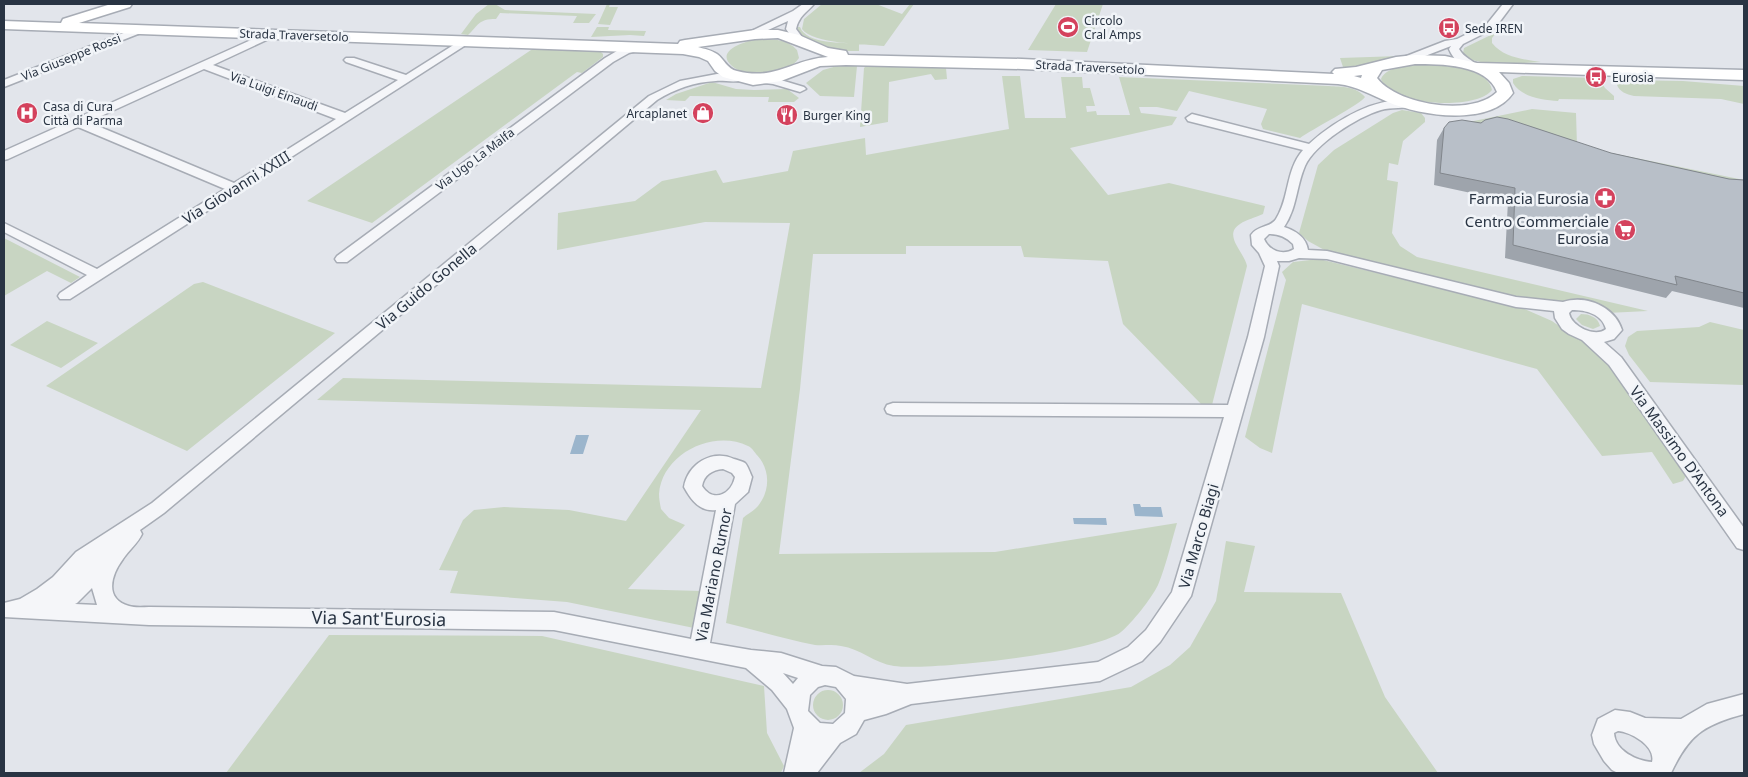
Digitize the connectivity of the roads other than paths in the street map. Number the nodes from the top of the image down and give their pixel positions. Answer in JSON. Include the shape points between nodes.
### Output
{"nodes":[{"id":1,"x":125,"y":4,"type":"edge"},
{"id":2,"x":809,"y":4,"type":"edge"},
{"id":3,"x":1508,"y":4,"type":"edge"},
{"id":4,"x":799,"y":11,"type":"junction"},
{"id":5,"x":5,"y":26,"type":"edge"},
{"id":6,"x":52,"y":27,"type":"junction"},
{"id":7,"x":139,"y":30,"type":"junction"},
{"id":8,"x":269,"y":35,"type":"junction"},
{"id":9,"x":744,"y":36,"type":"junction"},
{"id":10,"x":467,"y":41,"type":"junction"},
{"id":11,"x":1459,"y":42,"type":"junction"},
{"id":12,"x":802,"y":43,"type":"junction"},
{"id":13,"x":623,"y":49,"type":"junction"},
{"id":14,"x":1408,"y":59,"type":"junction"},
{"id":15,"x":350,"y":60,"type":"dead end"},
{"id":16,"x":716,"y":61,"type":"junction"},
{"id":17,"x":203,"y":65,"type":"junction"},
{"id":18,"x":1473,"y":67,"type":"junction"},
{"id":19,"x":802,"y":68,"type":"junction"},
{"id":20,"x":1375,"y":68,"type":"junction"},
{"id":21,"x":1517,"y":70,"type":"junction"},
{"id":22,"x":1744,"y":73,"type":"edge"},
{"id":23,"x":740,"y":78,"type":"junction"},
{"id":24,"x":408,"y":79,"type":"junction"},
{"id":25,"x":697,"y":79,"type":"junction"},
{"id":26,"x":4,"y":84,"type":"edge"},
{"id":27,"x":1503,"y":85,"type":"junction"},
{"id":28,"x":1377,"y":90,"type":"junction"},
{"id":29,"x":1411,"y":104,"type":"junction"},
{"id":30,"x":1374,"y":109,"type":"junction"},
{"id":31,"x":346,"y":118,"type":"junction"},
{"id":32,"x":1192,"y":118,"type":"dead end"},
{"id":33,"x":78,"y":122,"type":"junction"},
{"id":34,"x":1310,"y":148,"type":"junction"},
{"id":35,"x":4,"y":156,"type":"edge"},
{"id":36,"x":235,"y":188,"type":"junction"},
{"id":37,"x":1283,"y":217,"type":"junction"},
{"id":38,"x":4,"y":227,"type":"edge"},
{"id":39,"x":1272,"y":230,"type":"junction"},
{"id":40,"x":1292,"y":236,"type":"junction"},
{"id":41,"x":1298,"y":254,"type":"junction"},
{"id":42,"x":1327,"y":255,"type":"junction"},
{"id":43,"x":1273,"y":258,"type":"junction"},
{"id":44,"x":342,"y":259,"type":"dead end"},
{"id":45,"x":98,"y":275,"type":"junction"},
{"id":46,"x":65,"y":296,"type":"dead end"},
{"id":47,"x":1516,"y":302,"type":"junction"},
{"id":48,"x":1564,"y":307,"type":"junction"},
{"id":49,"x":1565,"y":323,"type":"junction"},
{"id":50,"x":1610,"y":334,"type":"junction"},
{"id":51,"x":1586,"y":335,"type":"junction"},
{"id":52,"x":1615,"y":361,"type":"junction"},
{"id":53,"x":893,"y":408,"type":"dead end"},
{"id":54,"x":1233,"y":411,"type":"junction"},
{"id":55,"x":727,"y":500,"type":"dead end"},
{"id":56,"x":163,"y":504,"type":"junction"},
{"id":57,"x":1744,"y":542,"type":"edge"},
{"id":58,"x":116,"y":551,"type":"junction"},
{"id":59,"x":62,"y":586,"type":"junction"},
{"id":60,"x":6,"y":610,"type":"edge"},
{"id":61,"x":71,"y":612,"type":"junction"},
{"id":62,"x":137,"y":616,"type":"junction"},
{"id":63,"x":699,"y":649,"type":"junction"},
{"id":64,"x":751,"y":660,"type":"junction"},
{"id":65,"x":823,"y":676,"type":"junction"},
{"id":66,"x":850,"y":685,"type":"junction"},
{"id":67,"x":907,"y":694,"type":"junction"},
{"id":68,"x":797,"y":704,"type":"junction"},
{"id":69,"x":1744,"y":704,"type":"edge"},
{"id":70,"x":857,"y":712,"type":"junction"},
{"id":71,"x":805,"y":726,"type":"junction"},
{"id":72,"x":1642,"y":728,"type":"junction"},
{"id":73,"x":1684,"y":730,"type":"junction"},
{"id":74,"x":832,"y":734,"type":"junction"},
{"id":75,"x":1664,"y":759,"type":"junction"},
{"id":76,"x":795,"y":773,"type":"edge"},
{"id":77,"x":803,"y":773,"type":"edge"}],
"edges":[{"from":1,"to":6,"type":"main road"},
{"from":2,"to":4,"type":"street"},
{"from":3,"to":11,"type":"street","via":[[1491,26]]},
{"from":4,"to":9,"type":"street"},
{"from":4,"to":12,"type":"street","via":[[791,29]]},
{"from":5,"to":6,"type":"main road","name":"Strada Traversetolo"},
{"from":6,"to":7,"type":"main road","name":"Strada Traversetolo"},
{"from":7,"to":8,"type":"main road","name":"Strada Traversetolo"},
{"from":7,"to":26,"type":"street","name":"Via Giuseppe Rossi"},
{"from":8,"to":10,"type":"main road","name":"Strada Traversetolo"},
{"from":8,"to":17,"type":"street"},
{"from":9,"to":12,"type":"main road","name":"Strada Traversetolo","via":[[776,34]]},
{"from":9,"to":13,"type":"main road","name":"Strada Traversetolo"},
{"from":9,"to":16,"type":"main road","name":"Strada Traversetolo","via":[[721,48]]},
{"from":10,"to":13,"type":"main road","name":"Strada Traversetolo"},
{"from":10,"to":24,"type":"street","name":"Via Giovanni XXIII"},
{"from":11,"to":14,"type":"street"},
{"from":11,"to":18,"type":"street","via":[[1455,52]]},
{"from":12,"to":19,"type":"main road","via":[[810,55]]},
{"from":12,"to":20,"type":"main road","name":"Strada Traversetolo","via":[[824,52],[841,54],[1351,73]]},
{"from":13,"to":16,"type":"main road","name":"Strada Traversetolo","via":[[695,50]]},
{"from":13,"to":44,"type":"street","name":"Via Ugo La Malfa"},
{"from":14,"to":18,"type":"main road","name":"Strada Traversetolo","via":[[1440,60]]},
{"from":14,"to":20,"type":"main road","name":"Strada Traversetolo"},
{"from":15,"to":24,"type":"street"},
{"from":16,"to":23,"type":"main road","name":"Strada Traversetolo","via":[[724,71]]},
{"from":16,"to":25,"type":"street","name":"Via Guido Gonella","via":[[715,66]]},
{"from":17,"to":31,"type":"street","name":"Via Luigi Einaudi"},
{"from":17,"to":33,"type":"street"},
{"from":18,"to":21,"type":"main road","name":"Strada Traversetolo"},
{"from":18,"to":27,"type":"main road","name":"Strada Traversetolo","via":[[1492,75]]},
{"from":19,"to":23,"type":"main road","name":"Strada Traversetolo","via":[[782,77]]},
{"from":19,"to":28,"type":"main road","name":"Strada Traversetolo","via":[[839,60],[1012,64],[1338,79]]},
{"from":20,"to":28,"type":"main road","via":[[1369,78]]},
{"from":21,"to":22,"type":"main road","name":"Strada Traversetolo"},
{"from":21,"to":27,"type":"main road","name":"Strada Traversetolo","via":[[1509,74]]},
{"from":23,"to":25,"type":"street","name":"Via Guido Gonella"},
{"from":24,"to":31,"type":"street","name":"Via Giovanni XXIII"},
{"from":25,"to":56,"type":"street","name":"Via Guido Gonella","via":[[649,101]]},
{"from":27,"to":29,"type":"main road","name":"Strada Traversetolo","via":[[1502,97],[1483,106],[1448,110]]},
{"from":28,"to":29,"type":"main road","name":"Strada Traversetolo","via":[[1392,99]]},
{"from":28,"to":30,"type":"street","via":[[1379,100]]},
{"from":29,"to":30,"type":"street"},
{"from":30,"to":34,"type":"street"},
{"from":31,"to":36,"type":"street","name":"Via Giovanni XXIII"},
{"from":32,"to":34,"type":"street"},
{"from":33,"to":35,"type":"street"},
{"from":33,"to":36,"type":"street"},
{"from":34,"to":37,"type":"street","via":[[1299,166]]},
{"from":36,"to":45,"type":"street","name":"Via Giovanni XXIII"},
{"from":37,"to":39,"type":"street"},
{"from":37,"to":40,"type":"street","via":[[1284,226]]},
{"from":38,"to":45,"type":"street"},
{"from":39,"to":40,"type":"street"},
{"from":39,"to":43,"type":"street","name":"Via Marco Biagi","via":[[1258,235],[1258,243]]},
{"from":40,"to":41,"type":"street","via":[[1301,247]]},
{"from":40,"to":42,"type":"street"},
{"from":41,"to":42,"type":"street"},
{"from":41,"to":43,"type":"street"},
{"from":42,"to":47,"type":"street"},
{"from":43,"to":54,"type":"street","name":"Via Marco Biagi","via":[[1256,338]]},
{"from":45,"to":46,"type":"street","name":"Via Giovanni XXIII"},
{"from":47,"to":48,"type":"street"},
{"from":47,"to":49,"type":"street"},
{"from":48,"to":49,"type":"street","via":[[1560,316]]},
{"from":48,"to":50,"type":"street","name":"Via Massimo D'Antona","via":[[1583,305],[1598,311],[1613,325],[1614,330]]},
{"from":49,"to":51,"type":"street","name":"Via Massimo D'Antona"},
{"from":50,"to":51,"type":"street","via":[[1599,337]]},
{"from":50,"to":52,"type":"street","name":"Via Massimo D'Antona"},
{"from":51,"to":52,"type":"street","name":"Via Massimo D'Antona"},
{"from":52,"to":57,"type":"street","name":"Via Massimo D'Antona"},
{"from":53,"to":54,"type":"street"},
{"from":54,"to":67,"type":"street","name":"Via Marco Biagi","via":[[1181,596],[1153,636],[1135,654],[1100,671]]},
{"from":55,"to":63,"type":"street","name":"Via Mariano Rumor"},
{"from":56,"to":58,"type":"street","name":"Via Guido Gonella"},
{"from":56,"to":59,"type":"street","name":"Via Guido Gonella","via":[[83,558]]},
{"from":58,"to":59,"type":"street","name":"Via Guido Gonella","via":[[70,597],[63,599]]},
{"from":58,"to":62,"type":"street","name":"Via Guido Gonella","via":[[104,570],[103,592],[115,610]]},
{"from":59,"to":60,"type":"street","name":"Via Guido Gonella","via":[[30,604]]},
{"from":59,"to":61,"type":"street","via":[[61,607]]},
{"from":60,"to":61,"type":"street","name":"Via Sant'Eurosia"},
{"from":61,"to":62,"type":"street","name":"Via Sant'Eurosia"},
{"from":62,"to":63,"type":"street","name":"Via Sant'Eurosia","via":[[538,620]]},
{"from":63,"to":64,"type":"street","name":"Via Sant'Eurosia"},
{"from":64,"to":65,"type":"street","name":"Via Sant'Eurosia","via":[[781,663]]},
{"from":64,"to":68,"type":"street"},
{"from":65,"to":66,"type":"street","via":[[843,679]]},
{"from":65,"to":68,"type":"street","via":[[802,689]]},
{"from":66,"to":67,"type":"street","name":"Via Marco Biagi"},
{"from":66,"to":70,"type":"street","via":[[856,693]]},
{"from":67,"to":70,"type":"street","name":"Via Marco Biagi"},
{"from":68,"to":71,"type":"street"},
{"from":69,"to":73,"type":"street","via":[[1715,711]]},
{"from":70,"to":74,"type":"street","via":[[848,727]]},
{"from":71,"to":74,"type":"street","via":[[817,734]]},
{"from":71,"to":76,"type":"street"},
{"from":72,"to":73,"type":"street"},
{"from":72,"to":75,"type":"street","via":[[1658,743]]},
{"from":72,"to":75,"type":"street","via":[[1615,720],[1604,728],[1603,736],[1620,762],[1641,772],[1658,771]]},
{"from":73,"to":75,"type":"street"},
{"from":74,"to":77,"type":"street"}]}
